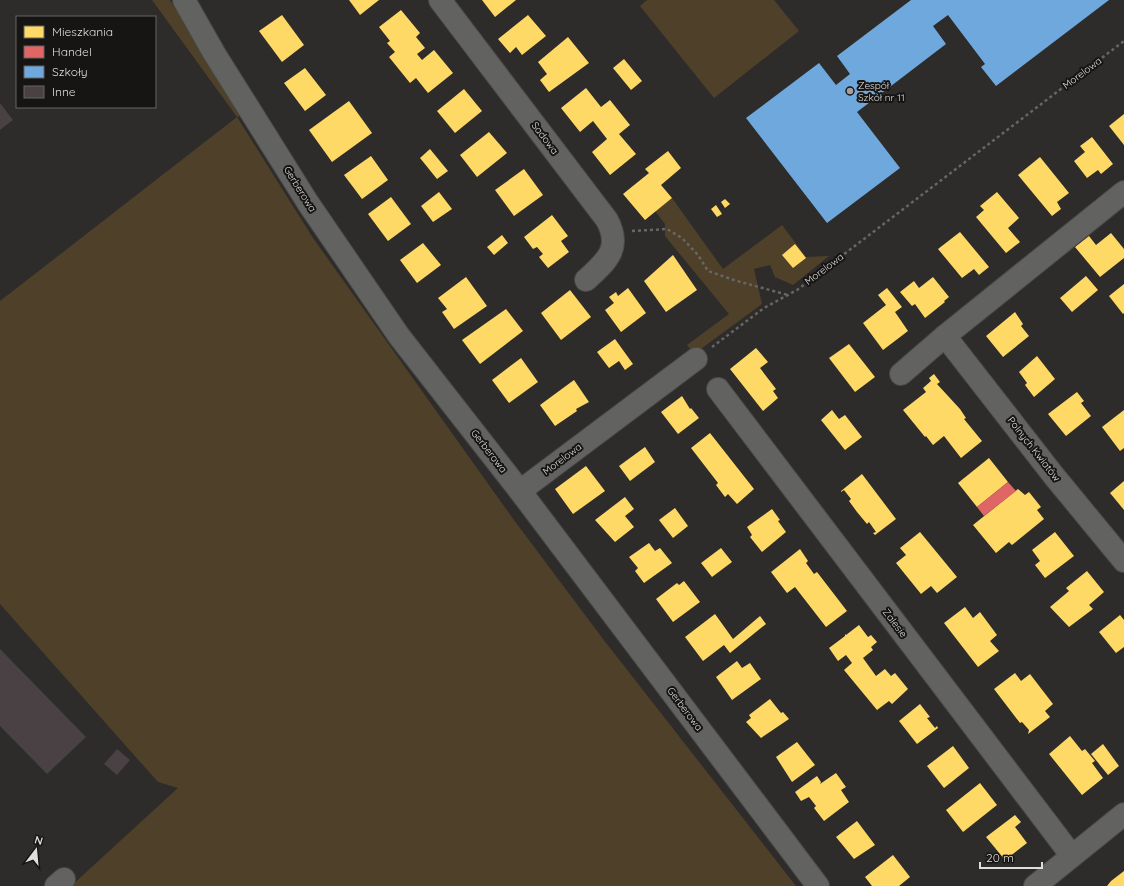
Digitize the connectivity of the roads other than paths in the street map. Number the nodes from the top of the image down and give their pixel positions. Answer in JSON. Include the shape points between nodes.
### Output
{"nodes":[{"id":1,"x":184,"y":0,"type":"edge"},
{"id":2,"x":440,"y":0,"type":"edge"},
{"id":3,"x":1124,"y":192,"type":"edge"},
{"id":4,"x":586,"y":280,"type":"dead end"},
{"id":5,"x":946,"y":336,"type":"junction"},
{"id":6,"x":696,"y":359,"type":"road end"},
{"id":7,"x":901,"y":374,"type":"dead end"},
{"id":8,"x":718,"y":389,"type":"dead end"},
{"id":9,"x":520,"y":491,"type":"junction"},
{"id":10,"x":1124,"y":561,"type":"edge"},
{"id":11,"x":1124,"y":814,"type":"edge"},
{"id":12,"x":1072,"y":856,"type":"junction"},
{"id":13,"x":818,"y":886,"type":"edge"},
{"id":14,"x":1035,"y":886,"type":"edge"}],
"edges":[{"from":1,"to":9,"type":"street","name":"Gerberowa","via":[[214,53],[308,203],[394,329]]},
{"from":2,"to":4,"type":"street","name":"Sadowa","via":[[608,220],[614,233],[611,252]]},
{"from":3,"to":5,"type":"street"},
{"from":5,"to":7,"type":"street"},
{"from":5,"to":10,"type":"street","name":"Polnych Kwiatów","via":[[1054,476]]},
{"from":6,"to":9,"type":"street","name":"Morelowa"},
{"from":8,"to":12,"type":"street","name":"Zalesie"},
{"from":9,"to":13,"type":"street","name":"Gerberowa"},
{"from":11,"to":12,"type":"street"},
{"from":12,"to":14,"type":"street"}]}
